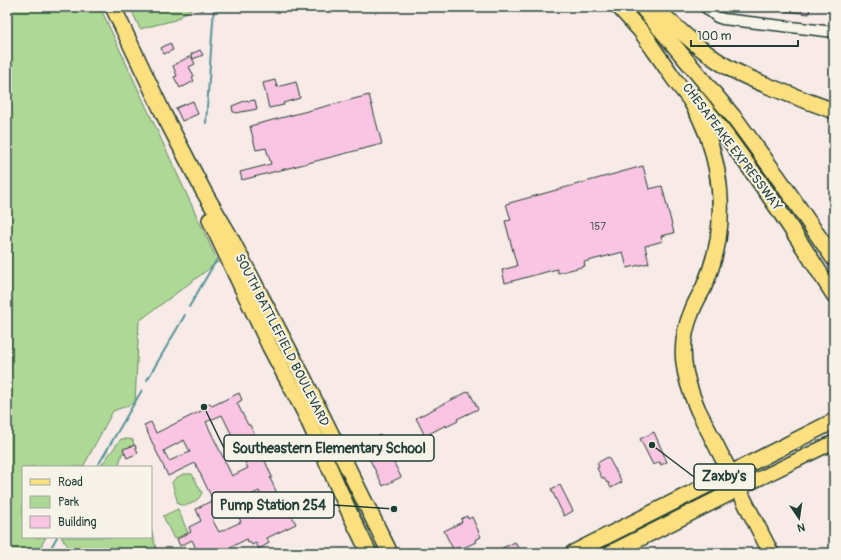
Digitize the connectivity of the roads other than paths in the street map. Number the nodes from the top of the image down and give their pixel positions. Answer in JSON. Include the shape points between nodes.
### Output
{"nodes":[{"id":1,"x":113,"y":7,"type":"edge"},
{"id":2,"x":619,"y":7,"type":"edge"},
{"id":3,"x":642,"y":7,"type":"edge"},
{"id":4,"x":654,"y":7,"type":"edge"},
{"id":5,"x":706,"y":7,"type":"edge"},
{"id":6,"x":641,"y":31,"type":"junction"},
{"id":7,"x":834,"y":32,"type":"edge"},
{"id":8,"x":834,"y":111,"type":"edge"},
{"id":9,"x":204,"y":192,"type":"junction"},
{"id":10,"x":834,"y":259,"type":"edge"},
{"id":11,"x":834,"y":295,"type":"edge"},
{"id":12,"x":834,"y":421,"type":"edge"},
{"id":13,"x":834,"y":442,"type":"edge"},
{"id":14,"x":730,"y":473,"type":"junction"},
{"id":15,"x":738,"y":490,"type":"junction"},
{"id":16,"x":369,"y":553,"type":"edge"},
{"id":17,"x":390,"y":553,"type":"edge"},
{"id":18,"x":573,"y":553,"type":"edge"},
{"id":19,"x":611,"y":553,"type":"edge"},
{"id":20,"x":771,"y":553,"type":"edge"}],
"edges":[{"from":1,"to":9,"type":"highway","name":"SOUTH BATTLEFIELD BOULEVARD"},
{"from":2,"to":6,"type":"highway","name":"CHESAPEAKE EXPRESSWAY"},
{"from":3,"to":10,"type":"highway","name":"CHESAPEAKE EXPRESSWAY","via":[[736,121]]},
{"from":4,"to":8,"type":"highway","via":[[695,44],[731,69]]},
{"from":5,"to":7,"type":"street","via":[[723,19]]},
{"from":6,"to":11,"type":"highway","name":"CHESAPEAKE EXPRESSWAY","via":[[710,114],[759,180]]},
{"from":6,"to":14,"type":"highway","via":[[692,102],[710,143],[717,172],[720,204],[718,242],[706,282],[685,329],[683,357],[690,393]]},
{"from":9,"to":16,"type":"highway","name":"SOUTH BATTLEFIELD BOULEVARD","via":[[211,222],[273,353],[305,413]]},
{"from":9,"to":17,"type":"highway","name":"SOUTH BATTLEFIELD BOULEVARD","via":[[303,377]]},
{"from":12,"to":14,"type":"highway"},
{"from":13,"to":15,"type":"main road"},
{"from":14,"to":15,"type":"highway"},
{"from":14,"to":18,"type":"highway"},
{"from":15,"to":19,"type":"highway"},
{"from":15,"to":20,"type":"highway"}]}
